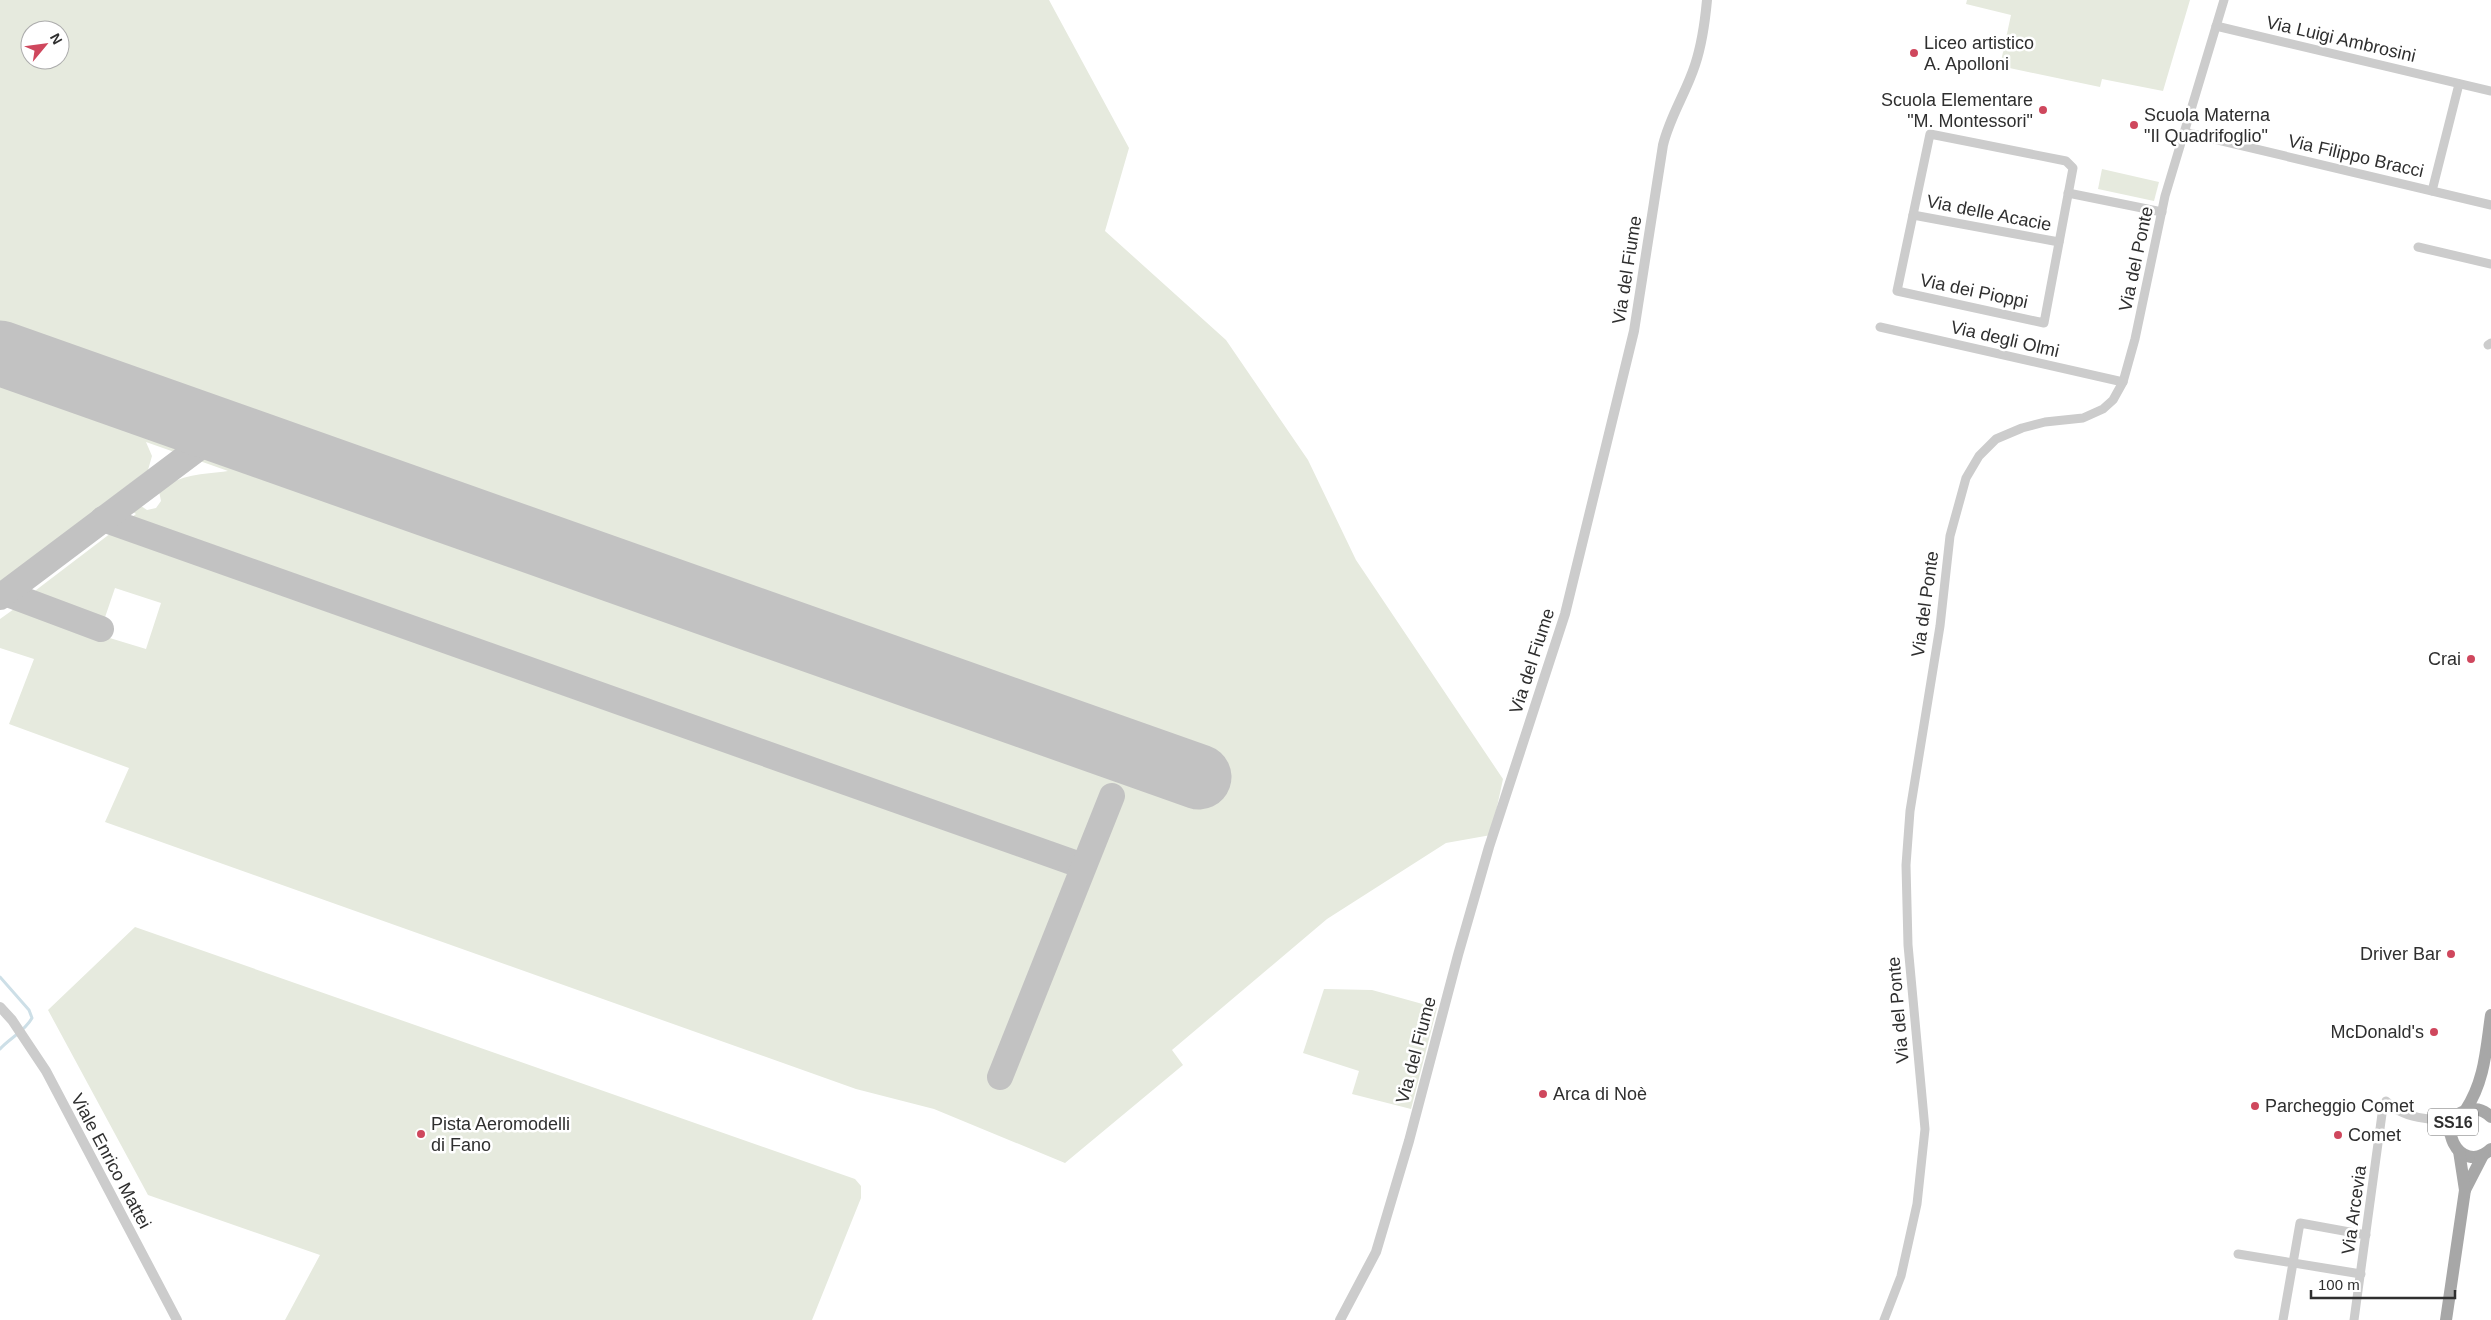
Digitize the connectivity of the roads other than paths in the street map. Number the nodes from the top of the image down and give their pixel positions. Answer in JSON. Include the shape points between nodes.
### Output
{"nodes":[{"id":1,"x":1707,"y":0,"type":"edge"},
{"id":2,"x":2224,"y":0,"type":"edge"},
{"id":3,"x":2216,"y":26,"type":"junction"},
{"id":4,"x":2459,"y":84,"type":"junction"},
{"id":5,"x":2491,"y":91,"type":"edge"},
{"id":6,"x":2184,"y":132,"type":"junction"},
{"id":7,"x":2432,"y":191,"type":"junction"},
{"id":8,"x":2068,"y":193,"type":"junction"},
{"id":9,"x":2491,"y":206,"type":"edge"},
{"id":10,"x":2162,"y":212,"type":"junction"},
{"id":11,"x":1913,"y":215,"type":"junction"},
{"id":12,"x":2059,"y":242,"type":"junction"},
{"id":13,"x":2418,"y":247,"type":"dead end"},
{"id":14,"x":2491,"y":264,"type":"edge"},
{"id":15,"x":1880,"y":327,"type":"dead end"},
{"id":16,"x":2123,"y":382,"type":"junction"},
{"id":17,"x":0,"y":1007,"type":"edge"},
{"id":18,"x":0,"y":1013,"type":"edge"},
{"id":19,"x":2491,"y":1015,"type":"edge"},
{"id":20,"x":12,"y":1020,"type":"junction"},
{"id":21,"x":2482,"y":1079,"type":"junction"},
{"id":22,"x":2398,"y":1110,"type":"junction"},
{"id":23,"x":2460,"y":1114,"type":"junction"},
{"id":24,"x":2490,"y":1116,"type":"edge"},
{"id":25,"x":2430,"y":1119,"type":"junction"},
{"id":26,"x":2382,"y":1121,"type":"junction"},
{"id":27,"x":2450,"y":1136,"type":"junction"},
{"id":28,"x":2459,"y":1151,"type":"junction"},
{"id":29,"x":2487,"y":1152,"type":"edge"},
{"id":30,"x":2465,"y":1190,"type":"junction"},
{"id":31,"x":2366,"y":1235,"type":"junction"},
{"id":32,"x":2238,"y":1254,"type":"dead end"},
{"id":33,"x":2292,"y":1262,"type":"junction"},
{"id":34,"x":2361,"y":1274,"type":"junction"},
{"id":35,"x":177,"y":1320,"type":"edge"},
{"id":36,"x":1340,"y":1320,"type":"edge"},
{"id":37,"x":1884,"y":1320,"type":"edge"},
{"id":38,"x":2283,"y":1320,"type":"edge"},
{"id":39,"x":2354,"y":1320,"type":"edge"},
{"id":40,"x":2446,"y":1320,"type":"edge"}],
"edges":[{"from":1,"to":36,"type":"street","name":"Via del Fiume","via":[[1704,34],[1695,66],[1663,145],[1634,331],[1565,614],[1460,946],[1376,1252]]},
{"from":2,"to":3,"type":"street","name":"Via del Ponte"},
{"from":3,"to":4,"type":"street","name":"Via Luigi Ambrosini"},
{"from":3,"to":6,"type":"street","name":"Via del Ponte"},
{"from":4,"to":5,"type":"street","name":"Via Luigi Ambrosini"},
{"from":4,"to":7,"type":"street"},
{"from":6,"to":7,"type":"street","name":"Via Filippo Bracci"},
{"from":6,"to":10,"type":"street","name":"Via del Ponte"},
{"from":7,"to":9,"type":"street","name":"Via Filippo Bracci"},
{"from":8,"to":10,"type":"street"},
{"from":8,"to":11,"type":"street","via":[[2073,168],[2066,161],[1930,134]]},
{"from":8,"to":12,"type":"street"},
{"from":10,"to":16,"type":"street","name":"Via del Ponte"},
{"from":11,"to":12,"type":"street","name":"Via delle Acacie"},
{"from":11,"to":12,"type":"street","name":"Via dei Pioppi","via":[[1897,291],[2044,323]]},
{"from":13,"to":14,"type":"street"},
{"from":15,"to":16,"type":"street","name":"Via degli Olmi"},
{"from":16,"to":37,"type":"street","name":"Via del Ponte","via":[[2103,410],[2083,418],[2022,428],[1996,439],[1966,478],[1950,536],[1940,626],[1910,811],[1906,865],[1908,945],[1925,1129],[1917,1204],[1901,1276]]},
{"from":17,"to":20,"type":"street","name":"Viale Enrico Mattei"},
{"from":18,"to":20,"type":"street","name":"Viale Enrico Mattei"},
{"from":19,"to":21,"type":"main road","number":"SS16"},
{"from":20,"to":35,"type":"street","name":"Viale Enrico Mattei","via":[[30,1046]]},
{"from":21,"to":23,"type":"main road","number":"SS16","via":[[2474,1098]]},
{"from":21,"to":24,"type":"main road","number":"SS16"},
{"from":22,"to":25,"type":"street","name":"Via Arcevia"},
{"from":22,"to":26,"type":"street"},
{"from":22,"to":26,"type":"street","name":"Via Arcevia","via":[[2386,1101]]},
{"from":23,"to":24,"type":"main road","number":"SS16","via":[[2477,1109]]},
{"from":23,"to":25,"type":"street","name":"Via Arcevia"},
{"from":23,"to":27,"type":"main road","number":"SS16"},
{"from":25,"to":27,"type":"street","name":"Via Arcevia"},
{"from":26,"to":31,"type":"street","name":"Via Arcevia"},
{"from":27,"to":28,"type":"main road","number":"SS16"},
{"from":28,"to":29,"type":"main road","number":"SS16","via":[[2470,1156]]},
{"from":28,"to":30,"type":"main road","number":"SS16"},
{"from":29,"to":30,"type":"main road","number":"SS16"},
{"from":30,"to":40,"type":"main road","number":"SS16"},
{"from":31,"to":33,"type":"street","via":[[2300,1223]]},
{"from":31,"to":34,"type":"street","name":"Via Arcevia"},
{"from":32,"to":33,"type":"street"},
{"from":33,"to":34,"type":"street"},
{"from":33,"to":38,"type":"street"},
{"from":34,"to":39,"type":"street","name":"Via Arcevia"}]}
